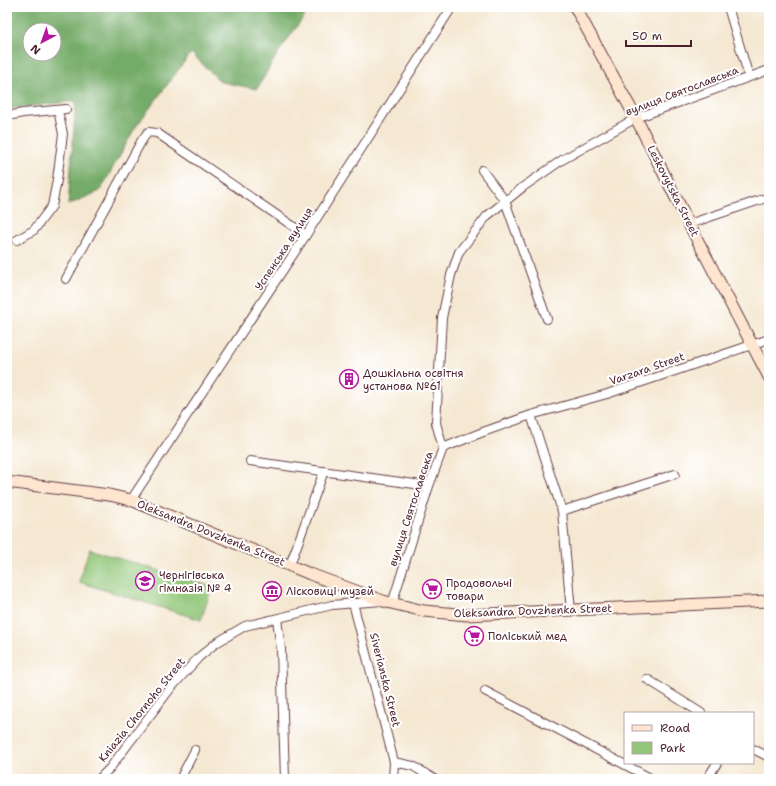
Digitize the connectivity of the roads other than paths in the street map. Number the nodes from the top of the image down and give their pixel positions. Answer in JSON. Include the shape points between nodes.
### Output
{"nodes":[{"id":1,"x":452,"y":7,"type":"edge"},
{"id":2,"x":575,"y":7,"type":"edge"},
{"id":3,"x":728,"y":7,"type":"edge"},
{"id":4,"x":769,"y":70,"type":"edge"},
{"id":5,"x":749,"y":77,"type":"junction"},
{"id":6,"x":7,"y":116,"type":"edge"},
{"id":7,"x":636,"y":118,"type":"junction"},
{"id":8,"x":482,"y":170,"type":"dead end"},
{"id":9,"x":769,"y":197,"type":"edge"},
{"id":10,"x":505,"y":201,"type":"junction"},
{"id":11,"x":689,"y":224,"type":"junction"},
{"id":12,"x":306,"y":235,"type":"junction"},
{"id":13,"x":17,"y":240,"type":"dead end"},
{"id":14,"x":66,"y":279,"type":"dead end"},
{"id":15,"x":547,"y":319,"type":"dead end"},
{"id":16,"x":769,"y":339,"type":"edge"},
{"id":17,"x":752,"y":345,"type":"junction"},
{"id":18,"x":769,"y":377,"type":"edge"},
{"id":19,"x":531,"y":416,"type":"junction"},
{"id":20,"x":443,"y":448,"type":"junction"},
{"id":21,"x":250,"y":461,"type":"dead end"},
{"id":22,"x":324,"y":471,"type":"junction"},
{"id":23,"x":675,"y":474,"type":"dead end"},
{"id":24,"x":7,"y":482,"type":"edge"},
{"id":25,"x":428,"y":486,"type":"junction"},
{"id":26,"x":131,"y":500,"type":"junction"},
{"id":27,"x":562,"y":511,"type":"junction"},
{"id":28,"x":290,"y":565,"type":"junction"},
{"id":29,"x":769,"y":601,"type":"edge"},
{"id":30,"x":388,"y":602,"type":"junction"},
{"id":31,"x":353,"y":603,"type":"junction"},
{"id":32,"x":571,"y":611,"type":"junction"},
{"id":33,"x":277,"y":618,"type":"junction"},
{"id":34,"x":646,"y":679,"type":"dead end"},
{"id":35,"x":485,"y":691,"type":"dead end"},
{"id":36,"x":699,"y":712,"type":"edge"},
{"id":37,"x":195,"y":750,"type":"dead end"},
{"id":38,"x":754,"y":750,"type":"edge"},
{"id":39,"x":769,"y":758,"type":"edge"},
{"id":40,"x":394,"y":762,"type":"junction"},
{"id":41,"x":716,"y":764,"type":"edge"},
{"id":42,"x":99,"y":779,"type":"edge"},
{"id":43,"x":180,"y":779,"type":"edge"},
{"id":44,"x":285,"y":779,"type":"edge"},
{"id":45,"x":393,"y":779,"type":"edge"},
{"id":46,"x":434,"y":779,"type":"edge"},
{"id":47,"x":652,"y":779,"type":"edge"},
{"id":48,"x":708,"y":779,"type":"edge"}],
"edges":[{"from":1,"to":12,"type":"street","name":"Успенська вулиця"},
{"from":2,"to":7,"type":"main road","name":"Leskovytska Street"},
{"from":3,"to":5,"type":"street"},
{"from":4,"to":5,"type":"street","name":"вулиця Святославська"},
{"from":5,"to":7,"type":"street","name":"вулиця Святославська"},
{"from":6,"to":13,"type":"street","via":[[62,110],[62,134],[52,206],[34,230]]},
{"from":7,"to":10,"type":"street","name":"вулиця Святославська","via":[[562,160]]},
{"from":7,"to":11,"type":"main road","name":"Leskovytska Street"},
{"from":8,"to":10,"type":"street"},
{"from":9,"to":11,"type":"street"},
{"from":10,"to":15,"type":"street"},
{"from":10,"to":20,"type":"street","name":"вулиця Святославська","via":[[487,216],[459,252],[451,275],[442,318],[436,423]]},
{"from":11,"to":17,"type":"main road","name":"Leskovytska Street"},
{"from":12,"to":14,"type":"street","via":[[157,133],[148,132]]},
{"from":12,"to":26,"type":"street","name":"Успенська вулиця"},
{"from":16,"to":17,"type":"street","name":"Varzara Street"},
{"from":17,"to":18,"type":"main road","name":"Leskovytska Street"},
{"from":17,"to":19,"type":"street","name":"Varzara Street","via":[[607,394]]},
{"from":19,"to":20,"type":"street","name":"Varzara Street"},
{"from":19,"to":27,"type":"street"},
{"from":20,"to":25,"type":"street","name":"вулиця Святославська"},
{"from":21,"to":22,"type":"street"},
{"from":22,"to":25,"type":"street"},
{"from":22,"to":28,"type":"street"},
{"from":23,"to":27,"type":"street"},
{"from":24,"to":26,"type":"main road","name":"Oleksandra Dovzhenka Street"},
{"from":25,"to":30,"type":"street","name":"вулиця Святославська"},
{"from":26,"to":28,"type":"main road","name":"Oleksandra Dovzhenka Street"},
{"from":27,"to":32,"type":"street"},
{"from":28,"to":30,"type":"main road","name":"Oleksandra Dovzhenka Street"},
{"from":29,"to":32,"type":"main road","name":"Oleksandra Dovzhenka Street"},
{"from":30,"to":31,"type":"street","name":"Kniazia Chornoho Street"},
{"from":30,"to":32,"type":"main road","name":"Oleksandra Dovzhenka Street","via":[[424,611],[467,615]]},
{"from":31,"to":33,"type":"street","name":"Kniazia Chornoho Street","via":[[332,605]]},
{"from":31,"to":40,"type":"street","name":"Siverianska Street"},
{"from":33,"to":42,"type":"street","name":"Kniazia Chornoho Street","via":[[245,626],[216,643],[199,657],[170,689]]},
{"from":33,"to":44,"type":"street","via":[[281,649]]},
{"from":34,"to":36,"type":"street"},
{"from":35,"to":47,"type":"street"},
{"from":37,"to":43,"type":"street"},
{"from":38,"to":39,"type":"street"},
{"from":40,"to":45,"type":"street","name":"Siverianska Street"},
{"from":40,"to":46,"type":"street","via":[[414,766]]},
{"from":41,"to":48,"type":"street"}]}
